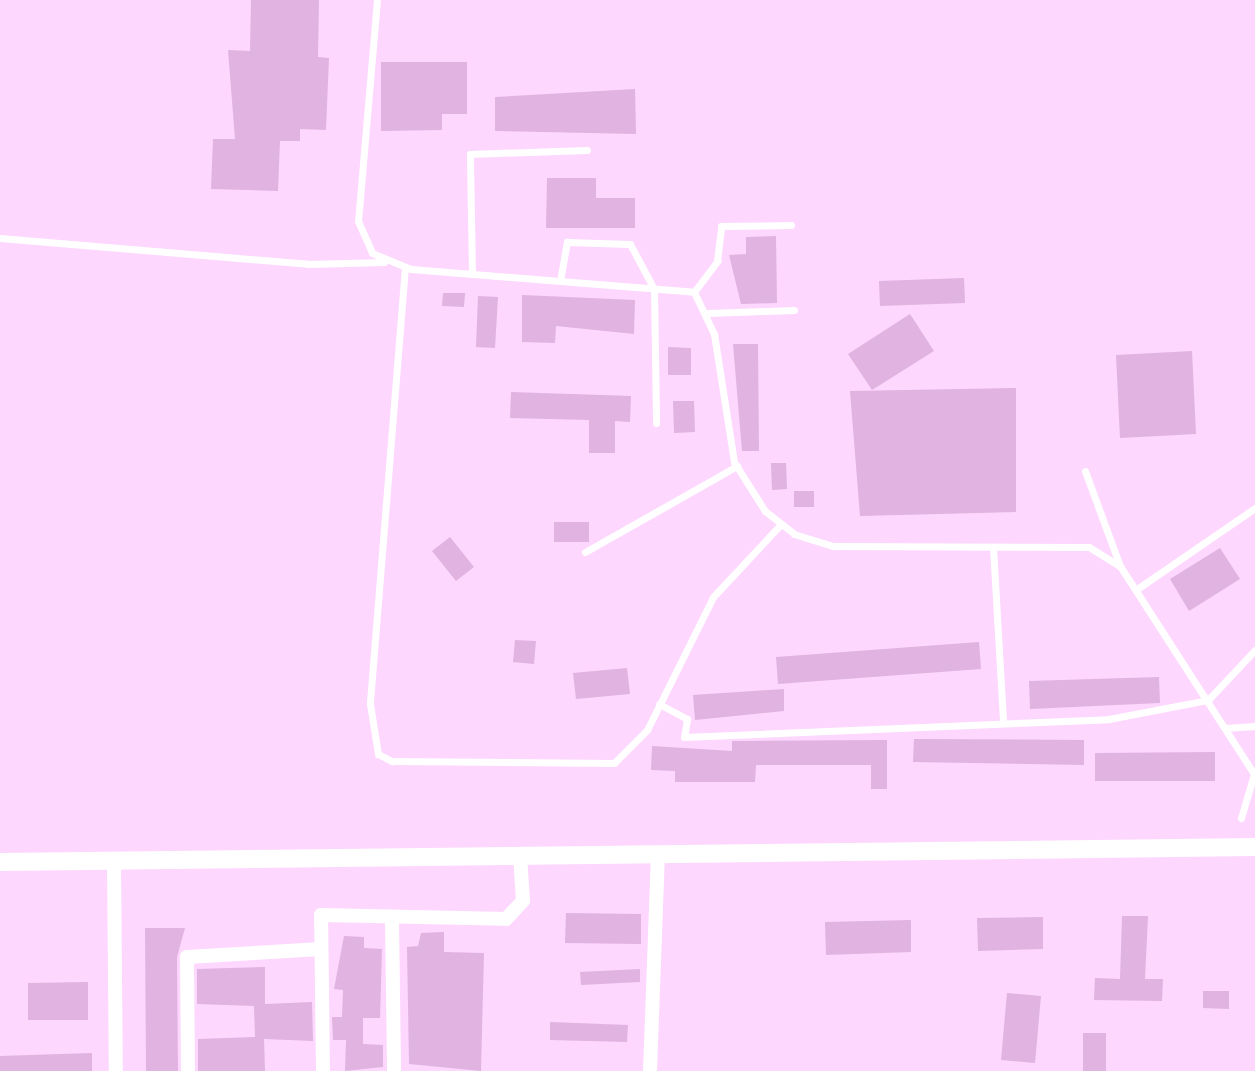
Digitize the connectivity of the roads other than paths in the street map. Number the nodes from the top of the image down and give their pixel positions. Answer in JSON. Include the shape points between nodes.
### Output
{"nodes":[{"id":1,"x":377,"y":0,"type":"edge"},
{"id":2,"x":587,"y":150,"type":"dead end"},
{"id":3,"x":791,"y":225,"type":"dead end"},
{"id":4,"x":0,"y":238,"type":"edge"},
{"id":5,"x":386,"y":262,"type":"junction"},
{"id":6,"x":405,"y":267,"type":"junction"},
{"id":7,"x":472,"y":274,"type":"junction"},
{"id":8,"x":560,"y":281,"type":"junction"},
{"id":9,"x":654,"y":289,"type":"junction"},
{"id":10,"x":694,"y":292,"type":"junction"},
{"id":11,"x":794,"y":310,"type":"dead end"},
{"id":12,"x":708,"y":313,"type":"junction"},
{"id":13,"x":656,"y":423,"type":"dead end"},
{"id":14,"x":737,"y":466,"type":"junction"},
{"id":15,"x":1085,"y":471,"type":"dead end"},
{"id":16,"x":1255,"y":508,"type":"edge"},
{"id":17,"x":781,"y":524,"type":"junction"},
{"id":18,"x":993,"y":547,"type":"junction"},
{"id":19,"x":585,"y":552,"type":"dead end"},
{"id":20,"x":1120,"y":566,"type":"junction"},
{"id":21,"x":1137,"y":589,"type":"junction"},
{"id":22,"x":1255,"y":650,"type":"edge"},
{"id":23,"x":1208,"y":700,"type":"junction"},
{"id":24,"x":659,"y":704,"type":"junction"},
{"id":25,"x":1003,"y":723,"type":"junction"},
{"id":26,"x":1255,"y":726,"type":"edge"},
{"id":27,"x":1225,"y":728,"type":"junction"},
{"id":28,"x":1253,"y":783,"type":"edge"},
{"id":29,"x":1241,"y":818,"type":"dead end"},
{"id":30,"x":1255,"y":847,"type":"edge"},
{"id":31,"x":658,"y":854,"type":"junction"},
{"id":32,"x":520,"y":856,"type":"junction"},
{"id":33,"x":0,"y":862,"type":"edge"},
{"id":34,"x":114,"y":862,"type":"junction"},
{"id":35,"x":392,"y":921,"type":"junction"},
{"id":36,"x":321,"y":949,"type":"junction"},
{"id":37,"x":116,"y":1071,"type":"edge"},
{"id":38,"x":188,"y":1071,"type":"edge"},
{"id":39,"x":323,"y":1071,"type":"edge"},
{"id":40,"x":394,"y":1071,"type":"edge"},
{"id":41,"x":650,"y":1071,"type":"edge"}],
"edges":[{"from":1,"to":5,"type":"lane","via":[[358,221],[363,241]]},
{"from":2,"to":7,"type":"lane","via":[[470,154]]},
{"from":3,"to":10,"type":"lane","via":[[721,226],[717,261]]},
{"from":4,"to":5,"type":"lane","via":[[308,264]]},
{"from":5,"to":6,"type":"lane"},
{"from":6,"to":7,"type":"lane"},
{"from":6,"to":24,"type":"lane","via":[[370,704],[378,754],[392,761],[603,766],[630,750]]},
{"from":7,"to":8,"type":"lane"},
{"from":8,"to":9,"type":"lane"},
{"from":8,"to":9,"type":"lane","via":[[567,242],[630,244]]},
{"from":9,"to":10,"type":"lane"},
{"from":9,"to":13,"type":"lane"},
{"from":10,"to":12,"type":"lane"},
{"from":11,"to":12,"type":"lane"},
{"from":12,"to":14,"type":"lane"},
{"from":14,"to":17,"type":"lane"},
{"from":14,"to":19,"type":"lane"},
{"from":15,"to":20,"type":"lane"},
{"from":16,"to":21,"type":"lane"},
{"from":17,"to":18,"type":"lane","via":[[833,546]]},
{"from":17,"to":24,"type":"lane","via":[[713,597]]},
{"from":18,"to":20,"type":"lane","via":[[1089,547]]},
{"from":18,"to":25,"type":"lane"},
{"from":20,"to":21,"type":"lane"},
{"from":21,"to":23,"type":"lane"},
{"from":22,"to":23,"type":"lane"},
{"from":23,"to":25,"type":"lane","via":[[1109,719]]},
{"from":23,"to":27,"type":"lane"},
{"from":24,"to":25,"type":"lane","via":[[687,719],[684,737]]},
{"from":26,"to":27,"type":"lane"},
{"from":27,"to":28,"type":"lane"},
{"from":28,"to":29,"type":"lane"},
{"from":30,"to":31,"type":"street"},
{"from":31,"to":32,"type":"street"},
{"from":31,"to":41,"type":"street"},
{"from":32,"to":34,"type":"street"},
{"from":32,"to":35,"type":"street","via":[[518,913]]},
{"from":33,"to":34,"type":"street"},
{"from":34,"to":37,"type":"street"},
{"from":35,"to":36,"type":"street","via":[[321,915]]},
{"from":35,"to":40,"type":"street"},
{"from":36,"to":38,"type":"street","via":[[187,957]]},
{"from":36,"to":39,"type":"street"}]}
